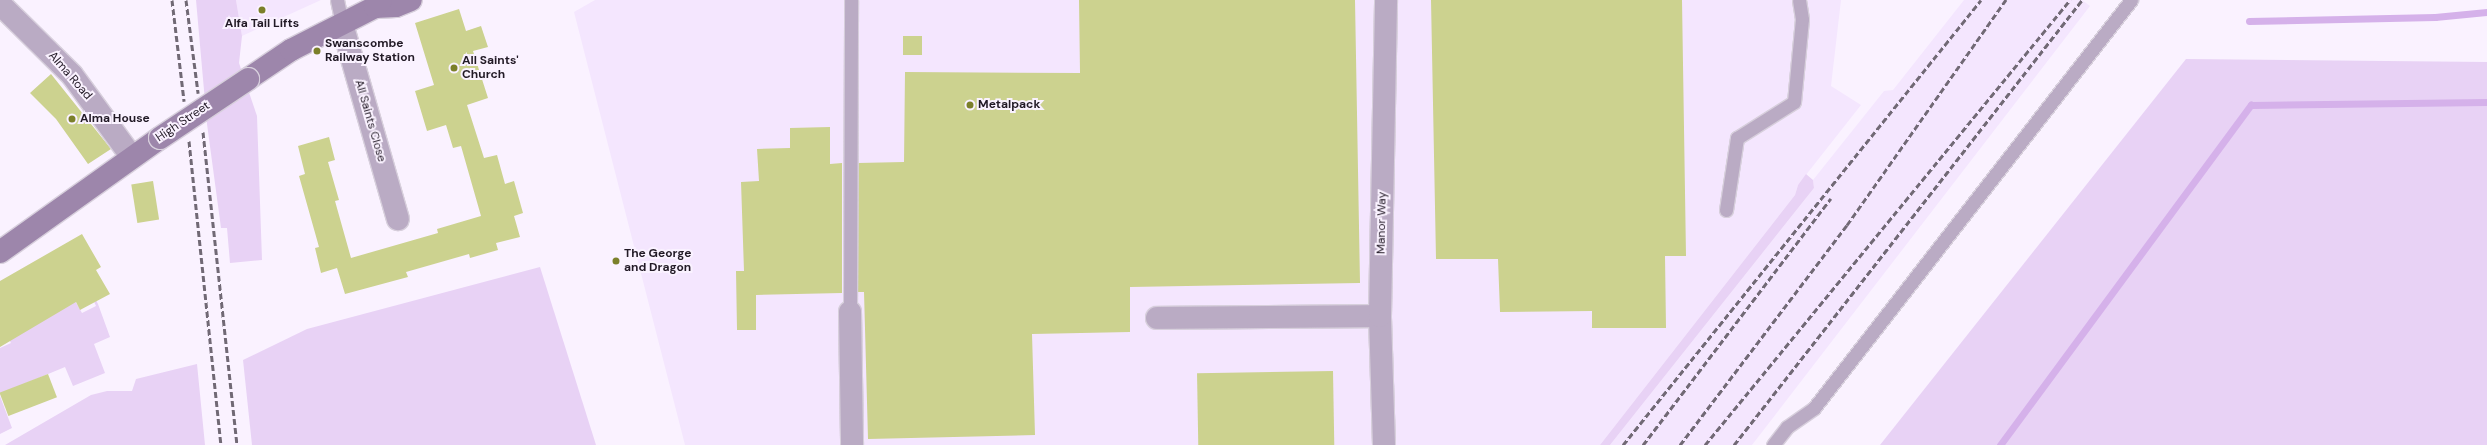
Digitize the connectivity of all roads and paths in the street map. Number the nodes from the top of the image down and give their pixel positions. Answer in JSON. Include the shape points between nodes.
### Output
{"nodes":[{"id":1,"x":337,"y":0,"type":"edge"},
{"id":2,"x":411,"y":0,"type":"edge"},
{"id":3,"x":851,"y":0,"type":"edge"},
{"id":4,"x":1386,"y":0,"type":"edge"},
{"id":5,"x":1799,"y":0,"type":"edge"},
{"id":6,"x":2131,"y":0,"type":"edge"},
{"id":7,"x":378,"y":3,"type":"edge"},
{"id":8,"x":0,"y":4,"type":"edge"},
{"id":9,"x":342,"y":24,"type":"junction"},
{"id":10,"x":132,"y":156,"type":"junction"},
{"id":11,"x":1726,"y":210,"type":"dead end"},
{"id":12,"x":398,"y":219,"type":"dead end"},
{"id":13,"x":0,"y":252,"type":"edge"},
{"id":14,"x":850,"y":312,"type":"joint"},
{"id":15,"x":1380,"y":316,"type":"junction"},
{"id":16,"x":1157,"y":318,"type":"dead end"},
{"id":17,"x":852,"y":445,"type":"edge"},
{"id":18,"x":1384,"y":445,"type":"edge"},
{"id":19,"x":1773,"y":445,"type":"edge"}],
"edges":[{"from":1,"to":9,"type":"lane"},
{"from":2,"to":7,"type":"main road","name":"High Street","via":[[396,6]]},
{"from":3,"to":14,"type":"lane"},
{"from":4,"to":15,"type":"street","name":"Manor Way"},
{"from":5,"to":11,"type":"lane","via":[[1802,19],[1794,102],[1737,138]]},
{"from":6,"to":19,"type":"lane","via":[[1814,408],[1787,427]]},
{"from":7,"to":9,"type":"main road","name":"High Street"},
{"from":8,"to":10,"type":"street","name":"Alma Road","via":[[69,71]]},
{"from":9,"to":10,"type":"main road","name":"High Street","bridge":true,"via":[[298,46]]},
{"from":9,"to":12,"type":"street","name":"All Saints Close"},
{"from":10,"to":13,"type":"main road","name":"High Street"},
{"from":14,"to":17,"type":"street"},
{"from":15,"to":16,"type":"street"},
{"from":15,"to":18,"type":"street","name":"Manor Way"}]}
